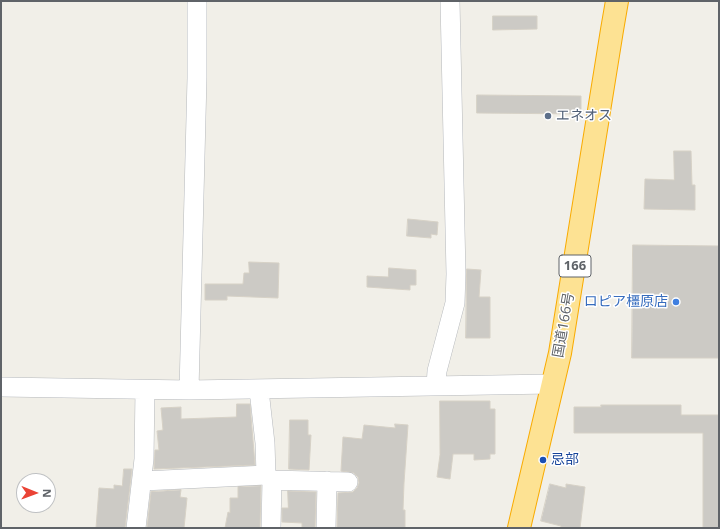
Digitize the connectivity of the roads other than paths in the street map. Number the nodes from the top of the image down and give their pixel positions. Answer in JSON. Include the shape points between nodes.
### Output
{"nodes":[{"id":1,"x":197,"y":1,"type":"edge"},
{"id":2,"x":450,"y":1,"type":"edge"},
{"id":3,"x":617,"y":1,"type":"edge"},
{"id":4,"x":552,"y":384,"type":"junction"},
{"id":5,"x":436,"y":386,"type":"junction"},
{"id":6,"x":1,"y":387,"type":"edge"},
{"id":7,"x":145,"y":390,"type":"junction"},
{"id":8,"x":189,"y":390,"type":"junction"},
{"id":9,"x":259,"y":390,"type":"junction"},
{"id":10,"x":269,"y":478,"type":"junction"},
{"id":11,"x":143,"y":481,"type":"junction"},
{"id":12,"x":327,"y":481,"type":"junction"},
{"id":13,"x":348,"y":482,"type":"dead end"},
{"id":14,"x":136,"y":528,"type":"edge"},
{"id":15,"x":271,"y":528,"type":"edge"},
{"id":16,"x":326,"y":528,"type":"edge"},
{"id":17,"x":519,"y":528,"type":"edge"}],
"edges":[{"from":1,"to":8,"type":"street"},
{"from":2,"to":5,"type":"street","via":[[455,303],[437,372]]},
{"from":3,"to":4,"type":"highway","name":"国道166号","number":"166","via":[[562,338]]},
{"from":4,"to":5,"type":"street"},
{"from":4,"to":17,"type":"highway","name":"国道166号","number":"166"},
{"from":5,"to":9,"type":"street"},
{"from":6,"to":7,"type":"street"},
{"from":7,"to":8,"type":"street"},
{"from":7,"to":11,"type":"street"},
{"from":8,"to":9,"type":"street"},
{"from":9,"to":10,"type":"street"},
{"from":10,"to":11,"type":"street"},
{"from":10,"to":12,"type":"street"},
{"from":10,"to":15,"type":"street"},
{"from":11,"to":14,"type":"street"},
{"from":12,"to":13,"type":"street"},
{"from":12,"to":16,"type":"street"}]}
